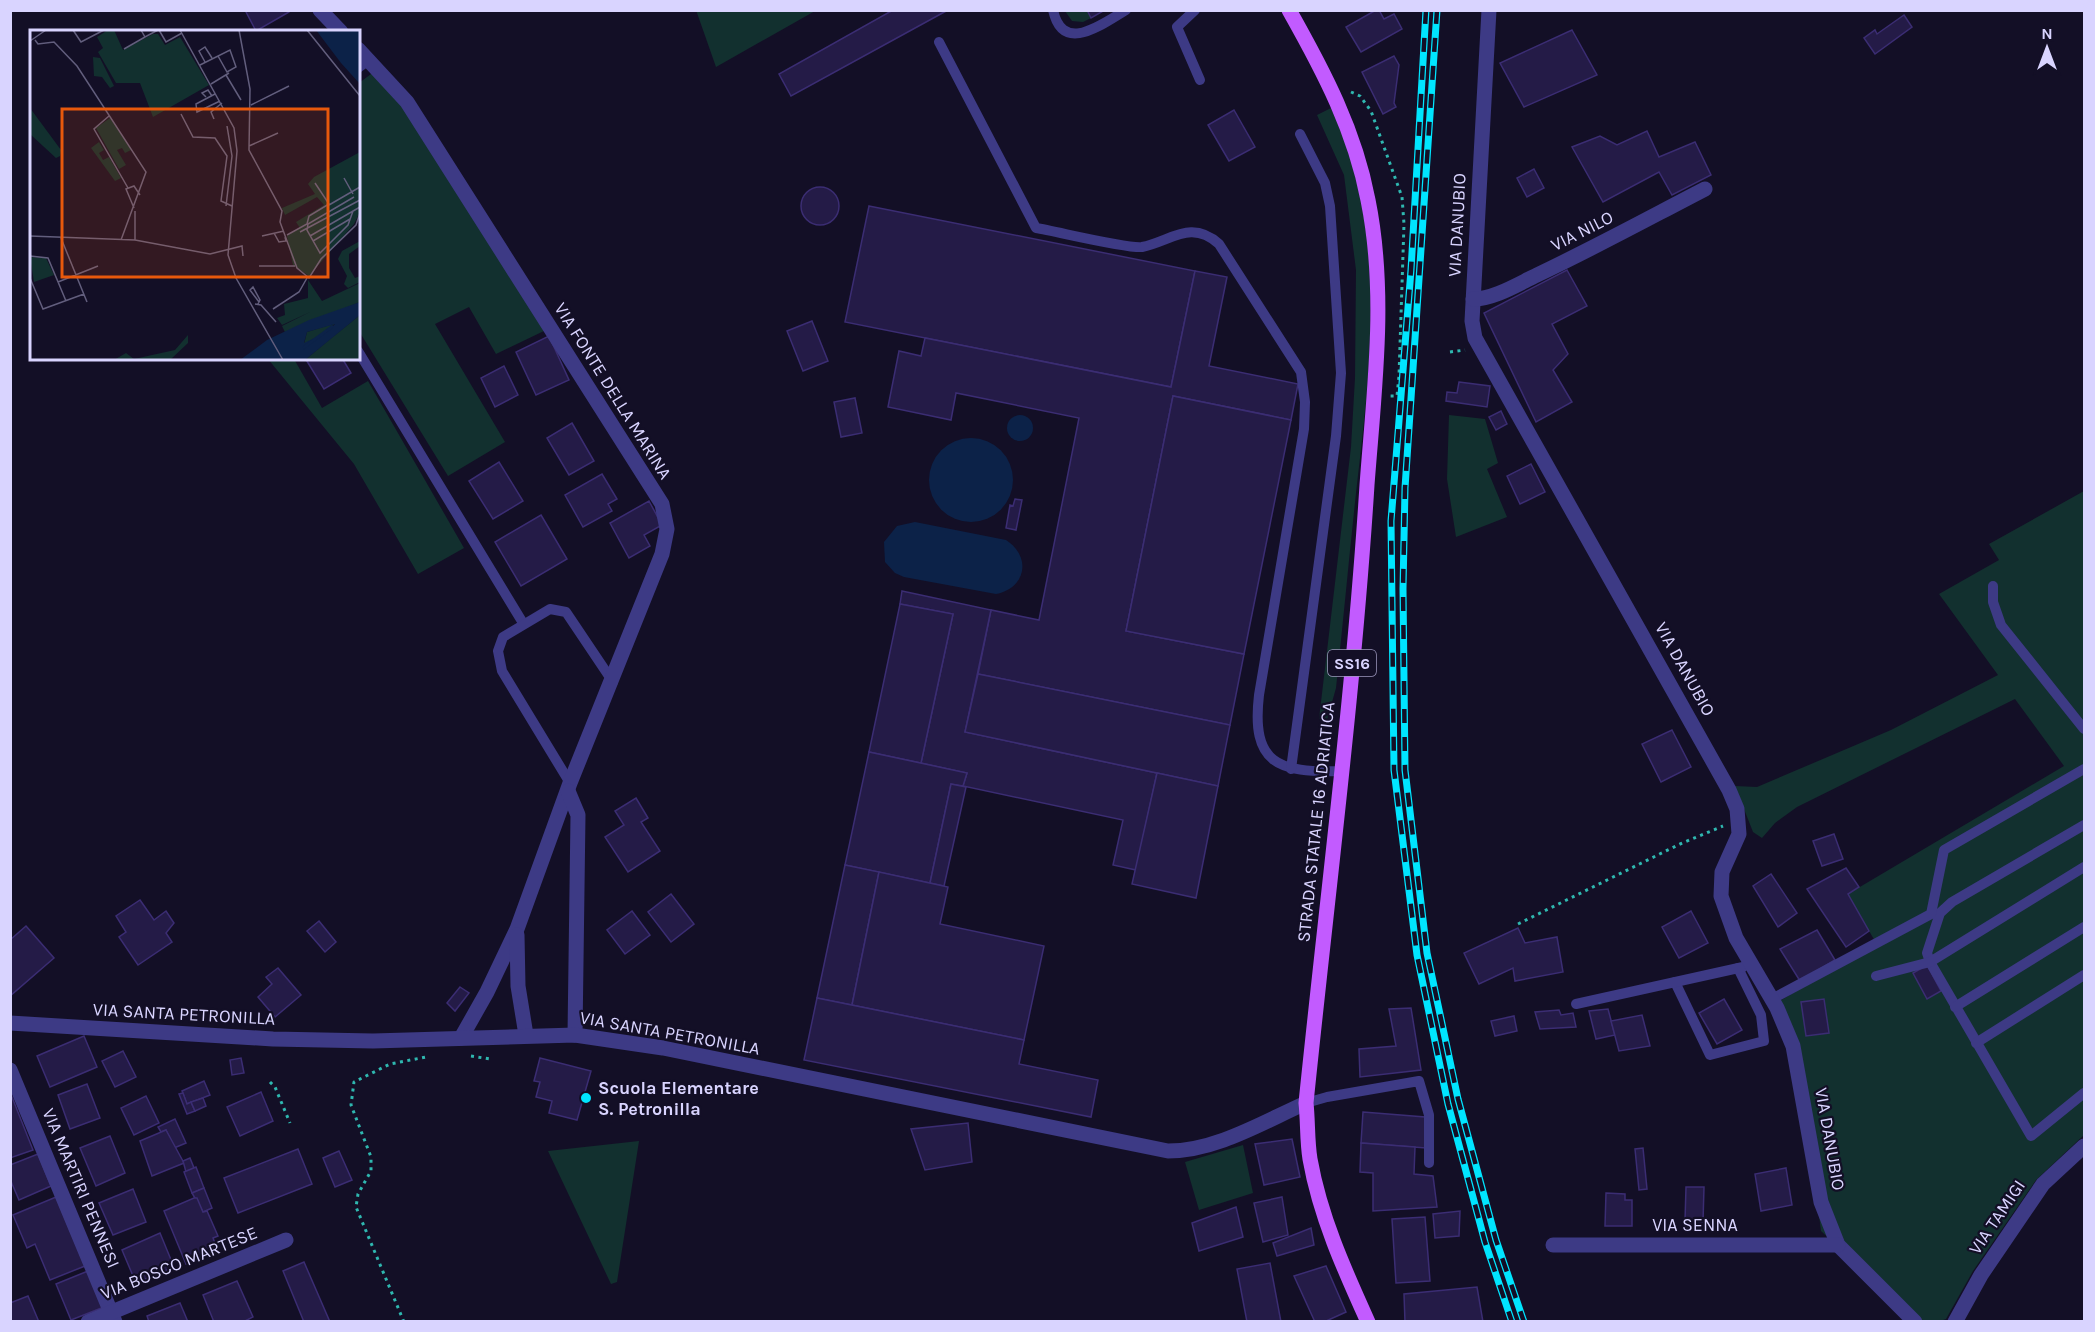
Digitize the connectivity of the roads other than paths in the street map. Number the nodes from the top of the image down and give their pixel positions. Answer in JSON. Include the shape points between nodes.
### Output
{"nodes":[{"id":1,"x":320,"y":10,"type":"edge"},
{"id":2,"x":1053,"y":10,"type":"edge"},
{"id":3,"x":1060,"y":10,"type":"edge"},
{"id":4,"x":1126,"y":10,"type":"edge"},
{"id":5,"x":1195,"y":10,"type":"edge"},
{"id":6,"x":1289,"y":10,"type":"edge"},
{"id":7,"x":1489,"y":10,"type":"edge"},
{"id":8,"x":1058,"y":23,"type":"junction"},
{"id":9,"x":339,"y":30,"type":"edge"},
{"id":10,"x":939,"y":42,"type":"dead end"},
{"id":11,"x":362,"y":59,"type":"edge"},
{"id":12,"x":1200,"y":80,"type":"dead end"},
{"id":13,"x":1300,"y":134,"type":"dead end"},
{"id":14,"x":1705,"y":189,"type":"dead end"},
{"id":15,"x":1473,"y":299,"type":"junction"},
{"id":16,"x":360,"y":354,"type":"edge"},
{"id":17,"x":1993,"y":586,"type":"dead end"},
{"id":18,"x":524,"y":623,"type":"junction"},
{"id":19,"x":613,"y":682,"type":"junction"},
{"id":20,"x":2085,"y":729,"type":"edge"},
{"id":21,"x":1291,"y":769,"type":"junction"},
{"id":22,"x":2085,"y":769,"type":"edge"},
{"id":23,"x":1341,"y":771,"type":"junction"},
{"id":24,"x":569,"y":787,"type":"junction"},
{"id":25,"x":2085,"y":825,"type":"edge"},
{"id":26,"x":2085,"y":867,"type":"edge"},
{"id":27,"x":2085,"y":927,"type":"edge"},
{"id":28,"x":517,"y":928,"type":"junction"},
{"id":29,"x":1930,"y":962,"type":"junction"},
{"id":30,"x":1745,"y":967,"type":"junction"},
{"id":31,"x":2085,"y":975,"type":"edge"},
{"id":32,"x":1876,"y":976,"type":"dead end"},
{"id":33,"x":1675,"y":982,"type":"junction"},
{"id":34,"x":1772,"y":999,"type":"junction"},
{"id":35,"x":1576,"y":1004,"type":"dead end"},
{"id":36,"x":1955,"y":1007,"type":"junction"},
{"id":37,"x":10,"y":1023,"type":"edge"},
{"id":38,"x":526,"y":1035,"type":"junction"},
{"id":39,"x":575,"y":1035,"type":"junction"},
{"id":40,"x":461,"y":1038,"type":"junction"},
{"id":41,"x":1976,"y":1042,"type":"junction"},
{"id":42,"x":10,"y":1070,"type":"edge"},
{"id":43,"x":2085,"y":1093,"type":"edge"},
{"id":44,"x":1306,"y":1103,"type":"junction"},
{"id":45,"x":2085,"y":1146,"type":"edge"},
{"id":46,"x":1429,"y":1163,"type":"dead end"},
{"id":47,"x":286,"y":1240,"type":"dead end"},
{"id":48,"x":1553,"y":1245,"type":"dead end"},
{"id":49,"x":1838,"y":1245,"type":"junction"},
{"id":50,"x":113,"y":1317,"type":"edge"},
{"id":51,"x":88,"y":1322,"type":"edge"},
{"id":52,"x":1368,"y":1322,"type":"edge"},
{"id":53,"x":1916,"y":1322,"type":"edge"},
{"id":54,"x":1955,"y":1322,"type":"edge"}],
"edges":[{"from":1,"to":9,"type":"street"},
{"from":2,"to":8,"type":"lane"},
{"from":3,"to":8,"type":"lane"},
{"from":4,"to":8,"type":"lane","via":[[1086,33],[1069,33]]},
{"from":5,"to":12,"type":"lane","via":[[1177,27]]},
{"from":6,"to":23,"type":"main road","name":"STRADA STATALE 16 ADRIATICA","number":"SS16","via":[[1326,74],[1352,137],[1369,202],[1377,268],[1377,332],[1364,544]]},
{"from":7,"to":15,"type":"street","name":"VIA DANUBIO"},
{"from":10,"to":21,"type":"lane","via":[[1036,228],[1140,247],[1165,237],[1192,232],[1207,234],[1219,244],[1301,372],[1304,429],[1257,726],[1268,755]]},
{"from":11,"to":19,"type":"street","name":"VIA FONTE DELLA MARINA","via":[[407,102],[662,504],[667,529],[662,554]]},
{"from":13,"to":21,"type":"lane","via":[[1325,183],[1330,206],[1341,373]]},
{"from":14,"to":15,"type":"street","name":"VIA NILO","via":[[1585,252],[1482,299]]},
{"from":15,"to":30,"type":"street","name":"VIA DANUBIO","via":[[1472,321],[1479,348],[1737,808],[1739,834],[1720,885]]},
{"from":16,"to":18,"type":"lane"},
{"from":17,"to":20,"type":"lane","via":[[1993,602],[2001,625]]},
{"from":18,"to":19,"type":"lane","via":[[550,609],[566,612]]},
{"from":18,"to":24,"type":"lane","via":[[503,637],[498,651],[502,670]]},
{"from":19,"to":24,"type":"street","name":"VIA FONTE DELLA MARINA"},
{"from":21,"to":23,"type":"lane"},
{"from":22,"to":34,"type":"lane","via":[[1944,850],[1931,914]]},
{"from":23,"to":44,"type":"main road","name":"STRADA STATALE 16 ADRIATICA","number":"SS16"},
{"from":24,"to":28,"type":"street","name":"VIA FONTE DELLA MARINA"},
{"from":24,"to":39,"type":"street","via":[[578,815]]},
{"from":25,"to":29,"type":"lane","via":[[1952,902],[1940,913],[1927,952]]},
{"from":26,"to":29,"type":"lane"},
{"from":27,"to":36,"type":"lane"},
{"from":28,"to":38,"type":"street","name":"VIA FONTE DELLA MARINA","via":[[518,986]]},
{"from":28,"to":40,"type":"street","name":"VIA FONTE DELLA MARINA"},
{"from":29,"to":32,"type":"lane"},
{"from":29,"to":36,"type":"lane"},
{"from":30,"to":33,"type":"lane"},
{"from":30,"to":33,"type":"lane","via":[[1761,1015],[1764,1041],[1710,1055]]},
{"from":30,"to":34,"type":"street","name":"VIA DANUBIO"},
{"from":31,"to":41,"type":"lane"},
{"from":33,"to":35,"type":"lane"},
{"from":34,"to":49,"type":"street","name":"VIA DANUBIO","via":[[1793,1046],[1821,1202]]},
{"from":36,"to":41,"type":"lane"},
{"from":37,"to":40,"type":"street","name":"VIA SANTA PETRONILLA","via":[[273,1039]]},
{"from":38,"to":39,"type":"street","name":"VIA SANTA PETRONILLA"},
{"from":38,"to":40,"type":"street","name":"VIA SANTA PETRONILLA"},
{"from":39,"to":44,"type":"street","name":"VIA SANTA PETRONILLA","via":[[663,1048],[1168,1151],[1190,1151],[1211,1144]]},
{"from":41,"to":43,"type":"lane","via":[[2031,1136]]},
{"from":42,"to":50,"type":"street","name":"VIA MARTIRI PENNESI"},
{"from":44,"to":46,"type":"lane","via":[[1419,1081],[1429,1114]]},
{"from":44,"to":52,"type":"main road","name":"STRADA STATALE 16 ADRIATICA","number":"SS16","via":[[1310,1158],[1325,1218]]},
{"from":45,"to":54,"type":"street","name":"VIA TAMIGI","via":[[2043,1184],[1981,1275]]},
{"from":47,"to":50,"type":"street","name":"VIA BOSCO MARTESE"},
{"from":48,"to":49,"type":"street","name":"VIA SENNA"},
{"from":49,"to":53,"type":"street","name":"VIA DANUBIO"},
{"from":50,"to":51,"type":"street","name":"VIA BOSCO MARTESE"}]}
